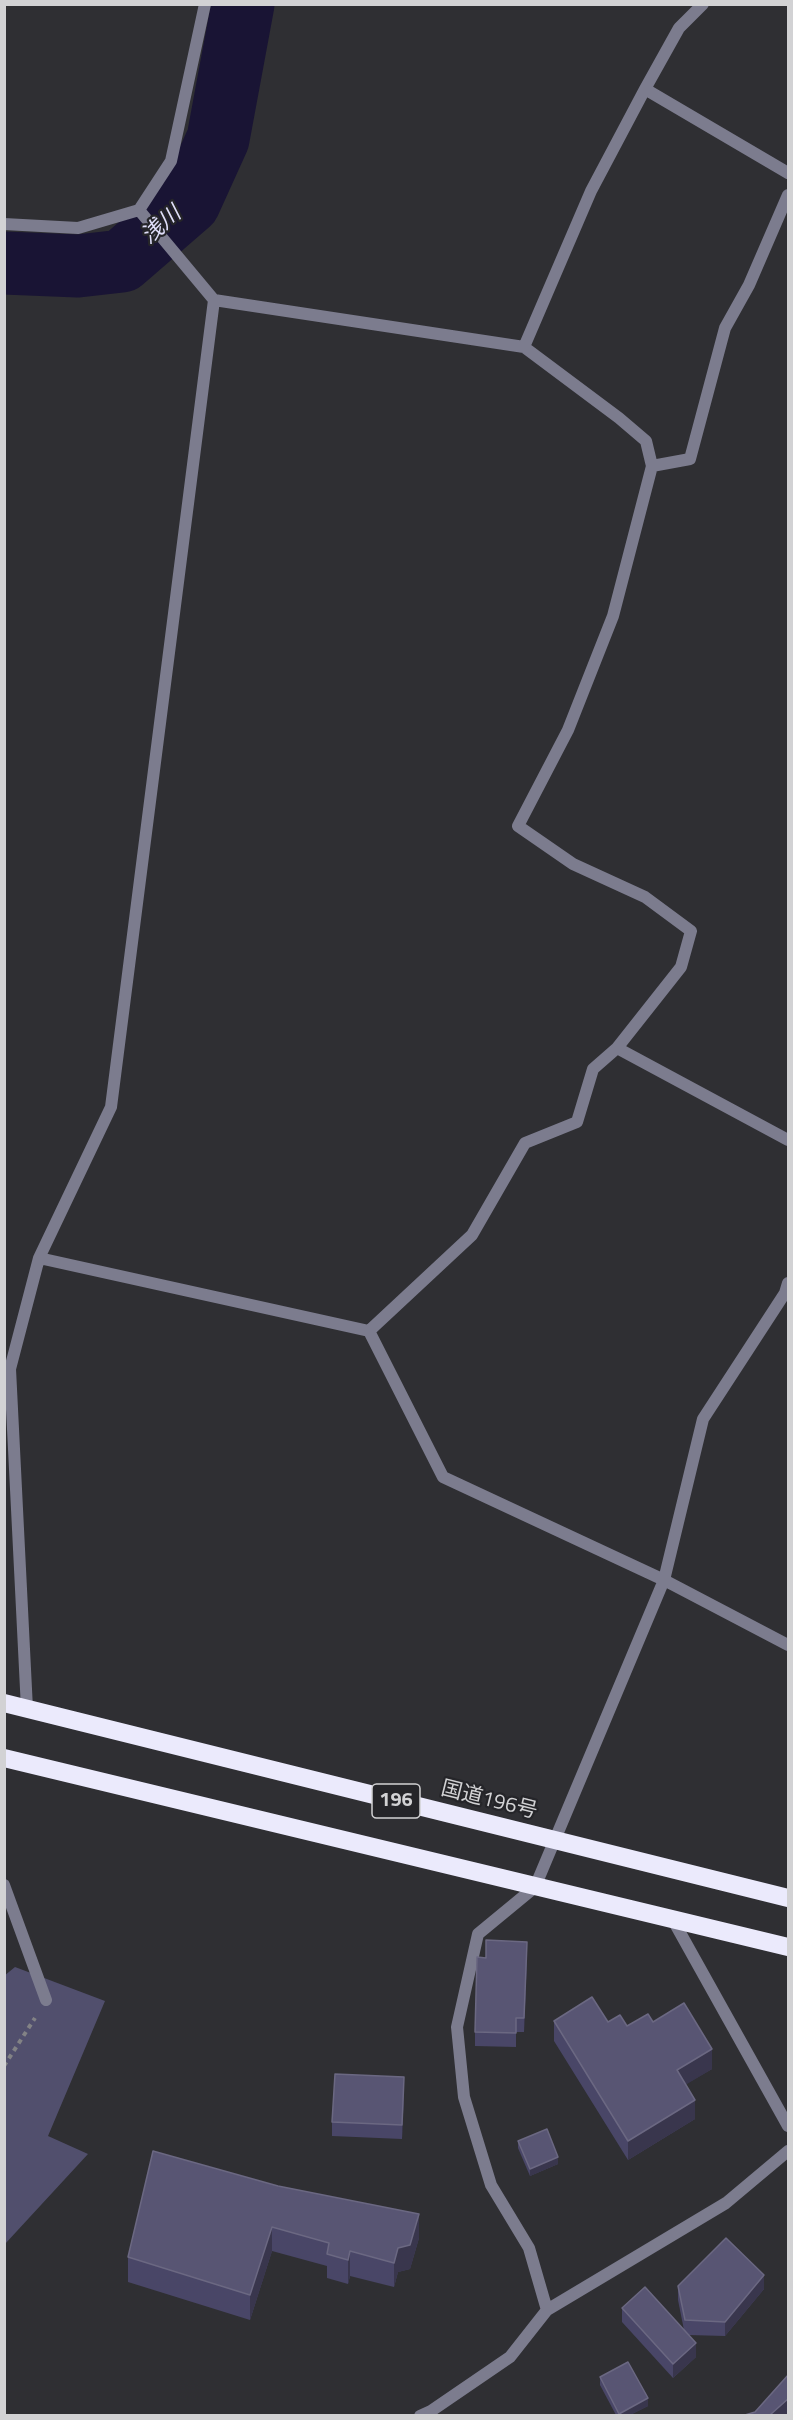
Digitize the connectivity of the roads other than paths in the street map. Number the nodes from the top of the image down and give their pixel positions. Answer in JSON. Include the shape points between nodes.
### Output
{"nodes":[{"id":1,"x":205,"y":4,"type":"edge"},
{"id":2,"x":704,"y":4,"type":"edge"},
{"id":3,"x":645,"y":89,"type":"junction"},
{"id":4,"x":789,"y":173,"type":"edge"},
{"id":5,"x":789,"y":195,"type":"edge"},
{"id":6,"x":139,"y":210,"type":"junction"},
{"id":7,"x":4,"y":224,"type":"edge"},
{"id":8,"x":214,"y":300,"type":"junction"},
{"id":9,"x":524,"y":346,"type":"junction"},
{"id":10,"x":652,"y":466,"type":"junction"},
{"id":11,"x":616,"y":1048,"type":"junction"},
{"id":12,"x":789,"y":1140,"type":"edge"},
{"id":13,"x":39,"y":1258,"type":"junction"},
{"id":14,"x":789,"y":1283,"type":"edge"},
{"id":15,"x":369,"y":1331,"type":"junction"},
{"id":16,"x":7,"y":1369,"type":"edge"},
{"id":17,"x":664,"y":1581,"type":"junction"},
{"id":18,"x":789,"y":1645,"type":"edge"},
{"id":19,"x":4,"y":1703,"type":"edge"},
{"id":20,"x":27,"y":1709,"type":"junction"},
{"id":21,"x":4,"y":1758,"type":"edge"},
{"id":22,"x":555,"y":1841,"type":"junction"},
{"id":23,"x":4,"y":1885,"type":"edge"},
{"id":24,"x":535,"y":1887,"type":"junction"},
{"id":25,"x":789,"y":1898,"type":"edge"},
{"id":26,"x":673,"y":1920,"type":"junction"},
{"id":27,"x":789,"y":1947,"type":"edge"},
{"id":28,"x":46,"y":2000,"type":"road end"},
{"id":29,"x":789,"y":2126,"type":"edge"},
{"id":30,"x":789,"y":2151,"type":"edge"},
{"id":31,"x":547,"y":2310,"type":"junction"},
{"id":32,"x":420,"y":2415,"type":"edge"}],
"edges":[{"from":1,"to":6,"type":"street","via":[[171,161]]},
{"from":2,"to":3,"type":"street","via":[[679,28]]},
{"from":3,"to":4,"type":"street"},
{"from":3,"to":9,"type":"street","via":[[591,191]]},
{"from":5,"to":10,"type":"street","via":[[725,328],[690,459]]},
{"from":6,"to":7,"type":"street","via":[[78,228]]},
{"from":6,"to":8,"type":"street"},
{"from":8,"to":9,"type":"street"},
{"from":8,"to":13,"type":"street","via":[[111,1107]]},
{"from":9,"to":10,"type":"street","via":[[646,441]]},
{"from":10,"to":11,"type":"street","via":[[613,616],[567,730],[518,826],[573,864],[645,897],[691,931],[681,967]]},
{"from":11,"to":12,"type":"street"},
{"from":11,"to":15,"type":"street","via":[[593,1069],[577,1122],[525,1143],[472,1235]]},
{"from":13,"to":15,"type":"street"},
{"from":13,"to":16,"type":"street"},
{"from":14,"to":17,"type":"street","via":[[703,1419]]},
{"from":15,"to":17,"type":"street","via":[[442,1477]]},
{"from":16,"to":20,"type":"street"},
{"from":17,"to":18,"type":"street"},
{"from":17,"to":22,"type":"street"},
{"from":19,"to":20,"type":"highway","name":"国道196号","number":"196"},
{"from":20,"to":22,"type":"highway","name":"国道196号","number":"196"},
{"from":21,"to":24,"type":"highway","number":"196"},
{"from":22,"to":24,"type":"street"},
{"from":22,"to":25,"type":"highway","name":"国道196号","number":"196"},
{"from":23,"to":28,"type":"street"},
{"from":24,"to":26,"type":"highway","number":"196"},
{"from":24,"to":31,"type":"street","via":[[478,1935],[457,2027],[464,2097],[491,2185],[529,2248]]},
{"from":26,"to":27,"type":"highway","number":"196"},
{"from":26,"to":29,"type":"street"},
{"from":30,"to":31,"type":"street","via":[[726,2203]]},
{"from":31,"to":32,"type":"street","via":[[510,2357]]}]}
